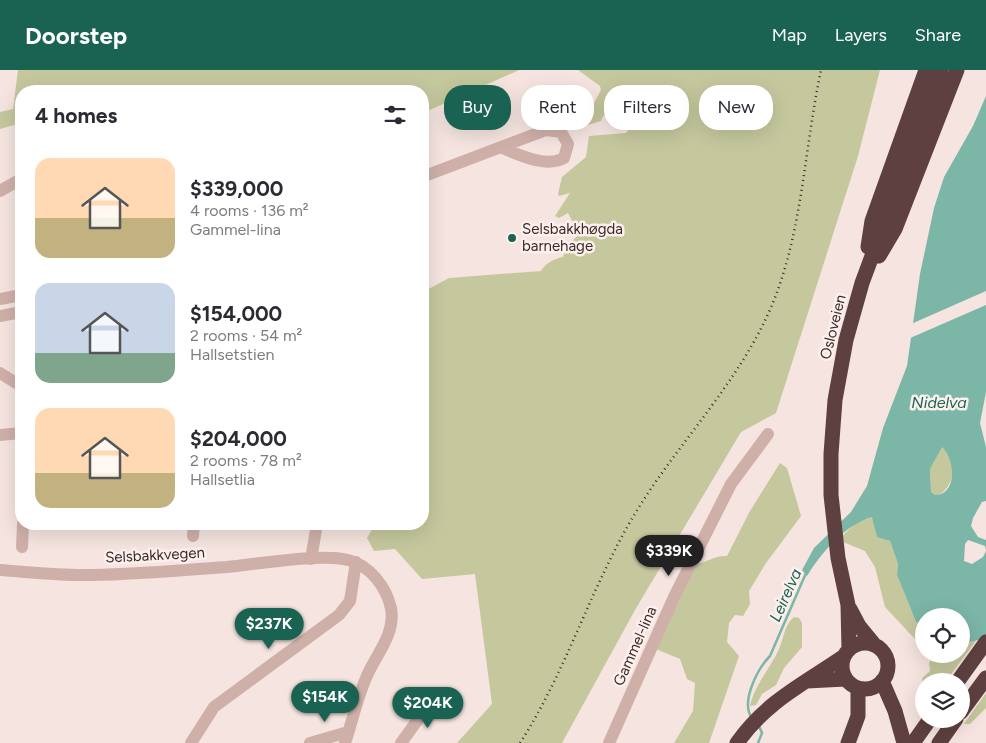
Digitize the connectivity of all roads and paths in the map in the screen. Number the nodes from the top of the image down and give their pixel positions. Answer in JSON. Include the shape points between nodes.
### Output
{"nodes":[{"id":1,"x":926,"y":70,"type":"edge"},
{"id":2,"x":941,"y":70,"type":"edge"},
{"id":3,"x":957,"y":70,"type":"edge"},
{"id":4,"x":502,"y":148,"type":"dead end"},
{"id":5,"x":429,"y":174,"type":"edge"},
{"id":6,"x":15,"y":182,"type":"edge"},
{"id":7,"x":0,"y":191,"type":"edge"},
{"id":8,"x":862,"y":284,"type":"junction"},
{"id":9,"x":15,"y":296,"type":"edge"},
{"id":10,"x":0,"y":299,"type":"edge"},
{"id":11,"x":15,"y":313,"type":"edge"},
{"id":12,"x":0,"y":316,"type":"edge"},
{"id":13,"x":0,"y":372,"type":"edge"},
{"id":14,"x":15,"y":382,"type":"edge"},
{"id":15,"x":15,"y":434,"type":"edge"},
{"id":16,"x":768,"y":434,"type":"dead end"},
{"id":17,"x":0,"y":435,"type":"edge"},
{"id":18,"x":23,"y":530,"type":"edge"},
{"id":19,"x":316,"y":530,"type":"edge"},
{"id":20,"x":22,"y":547,"type":"dead end"},
{"id":21,"x":311,"y":559,"type":"junction"},
{"id":22,"x":356,"y":562,"type":"junction"},
{"id":23,"x":0,"y":570,"type":"edge"},
{"id":24,"x":848,"y":605,"type":"junction"},
{"id":25,"x":986,"y":642,"type":"edge"},
{"id":26,"x":873,"y":643,"type":"junction"},
{"id":27,"x":846,"y":653,"type":"junction"},
{"id":28,"x":964,"y":673,"type":"edge"},
{"id":29,"x":986,"y":678,"type":"edge"},
{"id":30,"x":845,"y":679,"type":"junction"},
{"id":31,"x":805,"y":681,"type":"junction"},
{"id":32,"x":882,"y":681,"type":"junction"},
{"id":33,"x":858,"y":688,"type":"junction"},
{"id":34,"x":439,"y":699,"type":"dead end"},
{"id":35,"x":970,"y":700,"type":"edge"},
{"id":36,"x":924,"y":728,"type":"edge"},
{"id":37,"x":950,"y":728,"type":"edge"},
{"id":38,"x":346,"y":738,"type":"edge"},
{"id":39,"x":739,"y":740,"type":"edge"},
{"id":40,"x":191,"y":743,"type":"edge"},
{"id":41,"x":310,"y":743,"type":"edge"},
{"id":42,"x":401,"y":743,"type":"edge"},
{"id":43,"x":609,"y":743,"type":"edge"},
{"id":44,"x":848,"y":743,"type":"edge"},
{"id":45,"x":904,"y":743,"type":"edge"},
{"id":46,"x":913,"y":743,"type":"edge"},
{"id":47,"x":939,"y":743,"type":"edge"}],
"edges":[{"from":1,"to":8,"type":"highway","via":[[872,221]]},
{"from":2,"to":8,"type":"highway","name":"Osloveien"},
{"from":3,"to":8,"type":"highway","via":[[895,229]]},
{"from":4,"to":5,"type":"street"},
{"from":6,"to":7,"type":"street"},
{"from":8,"to":24,"type":"highway","name":"Osloveien","via":[[840,369],[831,454],[833,518]]},
{"from":9,"to":10,"type":"street"},
{"from":11,"to":12,"type":"street"},
{"from":13,"to":14,"type":"street"},
{"from":15,"to":17,"type":"street"},
{"from":16,"to":43,"type":"street","name":"Gammel-lina","via":[[731,484],[674,597]]},
{"from":18,"to":20,"type":"street"},
{"from":19,"to":21,"type":"street"},
{"from":21,"to":22,"type":"street","name":"Selsbakkvegen","via":[[336,558]]},
{"from":21,"to":23,"type":"street","name":"Selsbakkvegen","via":[[83,575]]},
{"from":22,"to":38,"type":"street","via":[[369,570],[381,585],[392,619],[386,641],[366,678]]},
{"from":22,"to":40,"type":"street","via":[[350,601],[339,615],[214,707]]},
{"from":24,"to":26,"type":"highway","name":"Osloveien","via":[[864,634]]},
{"from":24,"to":27,"type":"highway","name":"Osloveien"},
{"from":25,"to":28,"type":"highway"},
{"from":26,"to":27,"type":"highway","via":[[861,642]]},
{"from":26,"to":32,"type":"highway","via":[[883,651],[888,662]]},
{"from":27,"to":30,"type":"highway","via":[[841,669]]},
{"from":27,"to":31,"type":"highway"},
{"from":29,"to":35,"type":"highway"},
{"from":30,"to":31,"type":"highway"},
{"from":30,"to":33,"type":"highway"},
{"from":31,"to":39,"type":"highway","via":[[769,707]]},
{"from":32,"to":33,"type":"highway","via":[[874,687]]},
{"from":32,"to":45,"type":"highway"},
{"from":33,"to":44,"type":"highway","via":[[858,716]]},
{"from":34,"to":42,"type":"street","via":[[422,714]]},
{"from":36,"to":46,"type":"highway"},
{"from":37,"to":47,"type":"highway"},
{"from":38,"to":41,"type":"street"}]}
